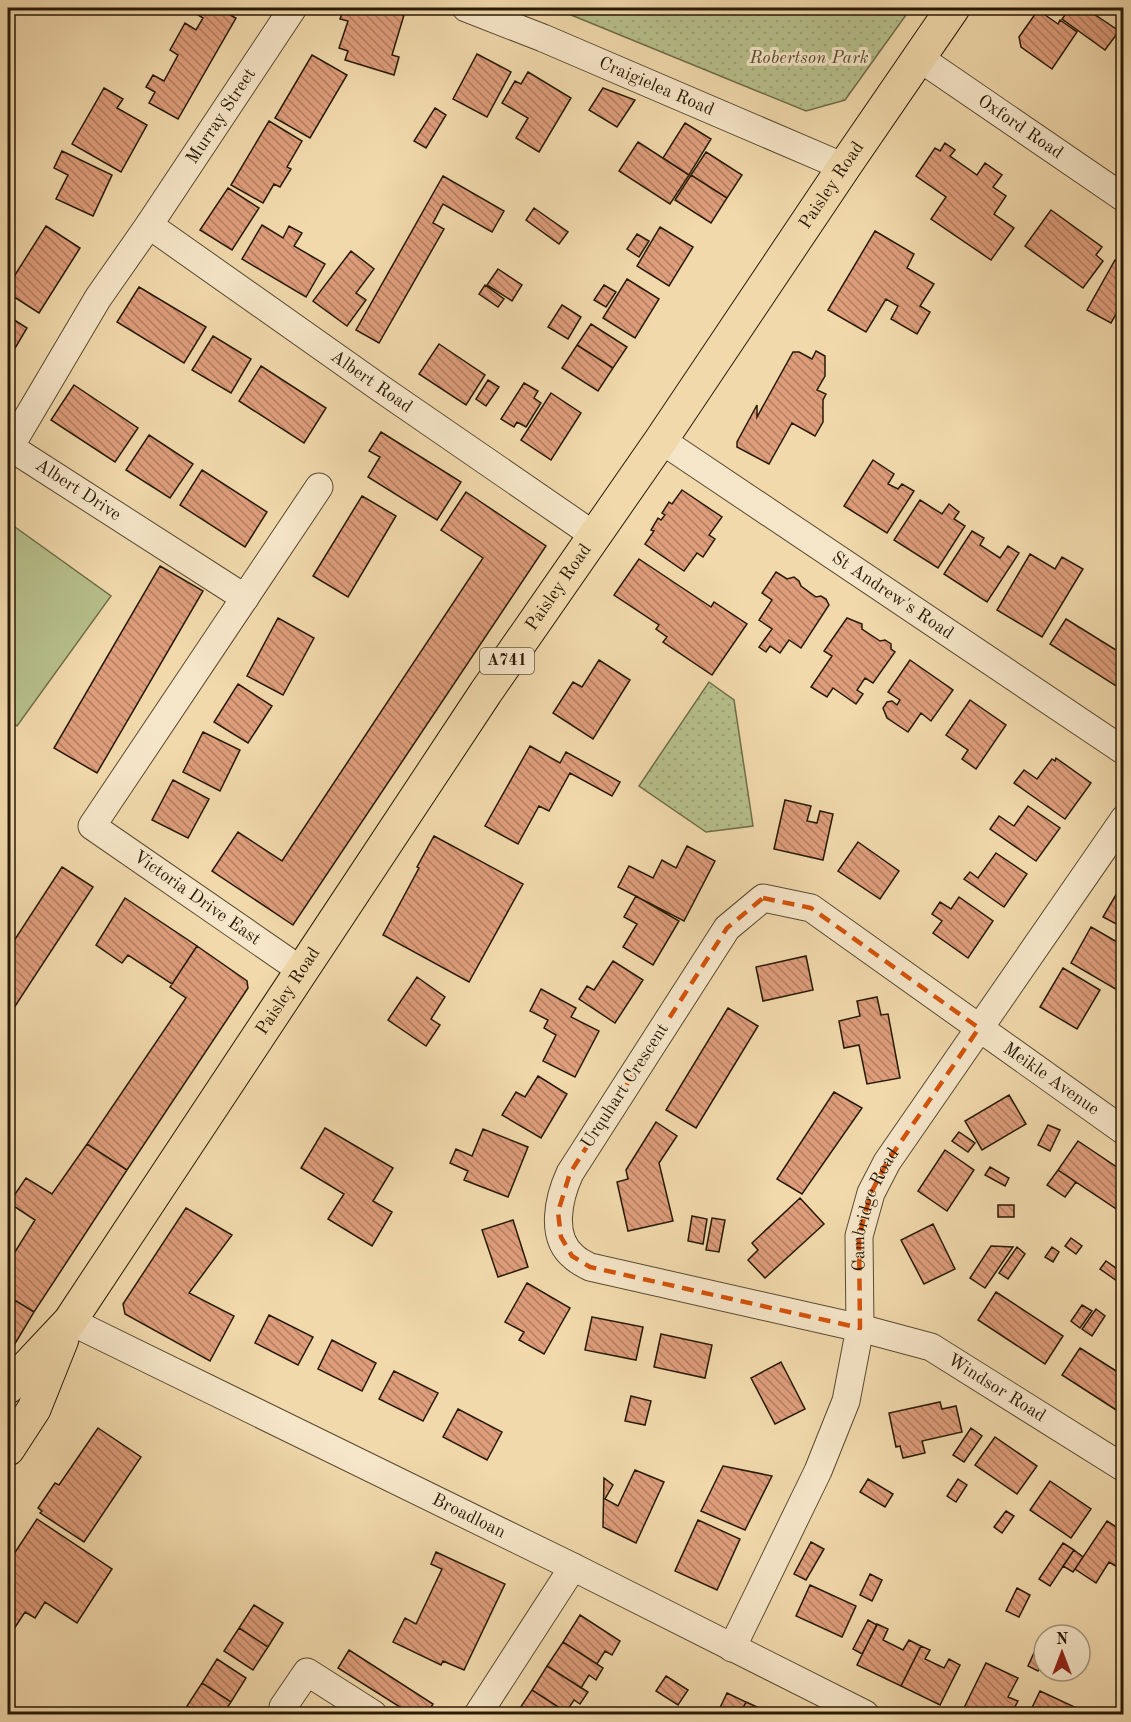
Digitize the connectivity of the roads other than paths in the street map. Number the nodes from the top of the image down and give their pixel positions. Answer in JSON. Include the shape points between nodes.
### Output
{"nodes":[{"id":1,"x":293,"y":8,"type":"edge"},
{"id":2,"x":466,"y":8,"type":"edge"},
{"id":3,"x":953,"y":8,"type":"edge"},
{"id":4,"x":918,"y":57,"type":"junction"},
{"id":5,"x":844,"y":167,"type":"junction"},
{"id":6,"x":1124,"y":198,"type":"edge"},
{"id":7,"x":149,"y":225,"type":"junction"},
{"id":8,"x":662,"y":440,"type":"junction"},
{"id":9,"x":319,"y":487,"type":"dead end"},
{"id":10,"x":595,"y":536,"type":"junction"},
{"id":11,"x":245,"y":598,"type":"junction"},
{"id":12,"x":1124,"y":751,"type":"edge"},
{"id":13,"x":1124,"y":819,"type":"edge"},
{"id":14,"x":302,"y":971,"type":"junction"},
{"id":15,"x":979,"y":1028,"type":"junction"},
{"id":16,"x":1124,"y":1131,"type":"edge"},
{"id":17,"x":70,"y":1321,"type":"junction"},
{"id":18,"x":860,"y":1328,"type":"junction"},
{"id":19,"x":8,"y":1387,"type":"edge"},
{"id":20,"x":21,"y":1400,"type":"edge"},
{"id":21,"x":8,"y":1449,"type":"edge"},
{"id":22,"x":1124,"y":1468,"type":"edge"},
{"id":23,"x":573,"y":1567,"type":"junction"},
{"id":24,"x":732,"y":1648,"type":"junction"},
{"id":25,"x":283,"y":1707,"type":"dead end"},
{"id":26,"x":373,"y":1714,"type":"edge"},
{"id":27,"x":478,"y":1714,"type":"edge"},
{"id":28,"x":865,"y":1714,"type":"edge"}],
"edges":[{"from":1,"to":7,"type":"street","name":"Murray Street"},
{"from":2,"to":5,"type":"street","name":"Craigielea Road"},
{"from":3,"to":4,"type":"main road","name":"Paisley Road","number":"A741"},
{"from":4,"to":5,"type":"main road","name":"Paisley Road","number":"A741"},
{"from":4,"to":6,"type":"street","name":"Oxford Road"},
{"from":5,"to":8,"type":"main road","name":"Paisley Road","number":"A741"},
{"from":7,"to":10,"type":"street","name":"Albert Road"},
{"from":7,"to":11,"type":"street","name":"Albert Drive","via":[[98,298],[10,447]]},
{"from":8,"to":10,"type":"main road","name":"Paisley Road","number":"A741"},
{"from":8,"to":12,"type":"street","name":"St Andrew's Road"},
{"from":9,"to":11,"type":"street"},
{"from":10,"to":14,"type":"main road","name":"Paisley Road","number":"A741","via":[[486,692]]},
{"from":11,"to":14,"type":"street","name":"Victoria Drive East","via":[[92,826]]},
{"from":13,"to":15,"type":"street","name":"Cambridge Road"},
{"from":14,"to":17,"type":"main road","name":"Paisley Road","number":"A741"},
{"from":15,"to":16,"type":"street","name":"Meikle Avenue"},
{"from":15,"to":18,"type":"street","name":"Cambridge Road","via":[[887,1162],[871,1193],[859,1236]]},
{"from":15,"to":18,"type":"street","name":"Urquhart Crescent","via":[[811,908],[763,898],[726,928],[562,1191],[558,1212],[561,1237],[572,1256],[590,1267]]},
{"from":17,"to":19,"type":"main road","name":"Paisley Road","number":"A741"},
{"from":17,"to":20,"type":"main road","name":"Paisley Road","number":"A741"},
{"from":17,"to":23,"type":"street","name":"Broadloan"},
{"from":18,"to":22,"type":"street","name":"Windsor Road","via":[[931,1347]]},
{"from":18,"to":24,"type":"street","name":"Cambridge Road","via":[[846,1401],[818,1471]]},
{"from":20,"to":21,"type":"main road","name":"Paisley Road","number":"A741"},
{"from":23,"to":24,"type":"street","name":"Broadloan"},
{"from":23,"to":27,"type":"street"},
{"from":24,"to":28,"type":"street","name":"Broadloan"},
{"from":25,"to":26,"type":"street","via":[[307,1672]]}]}
